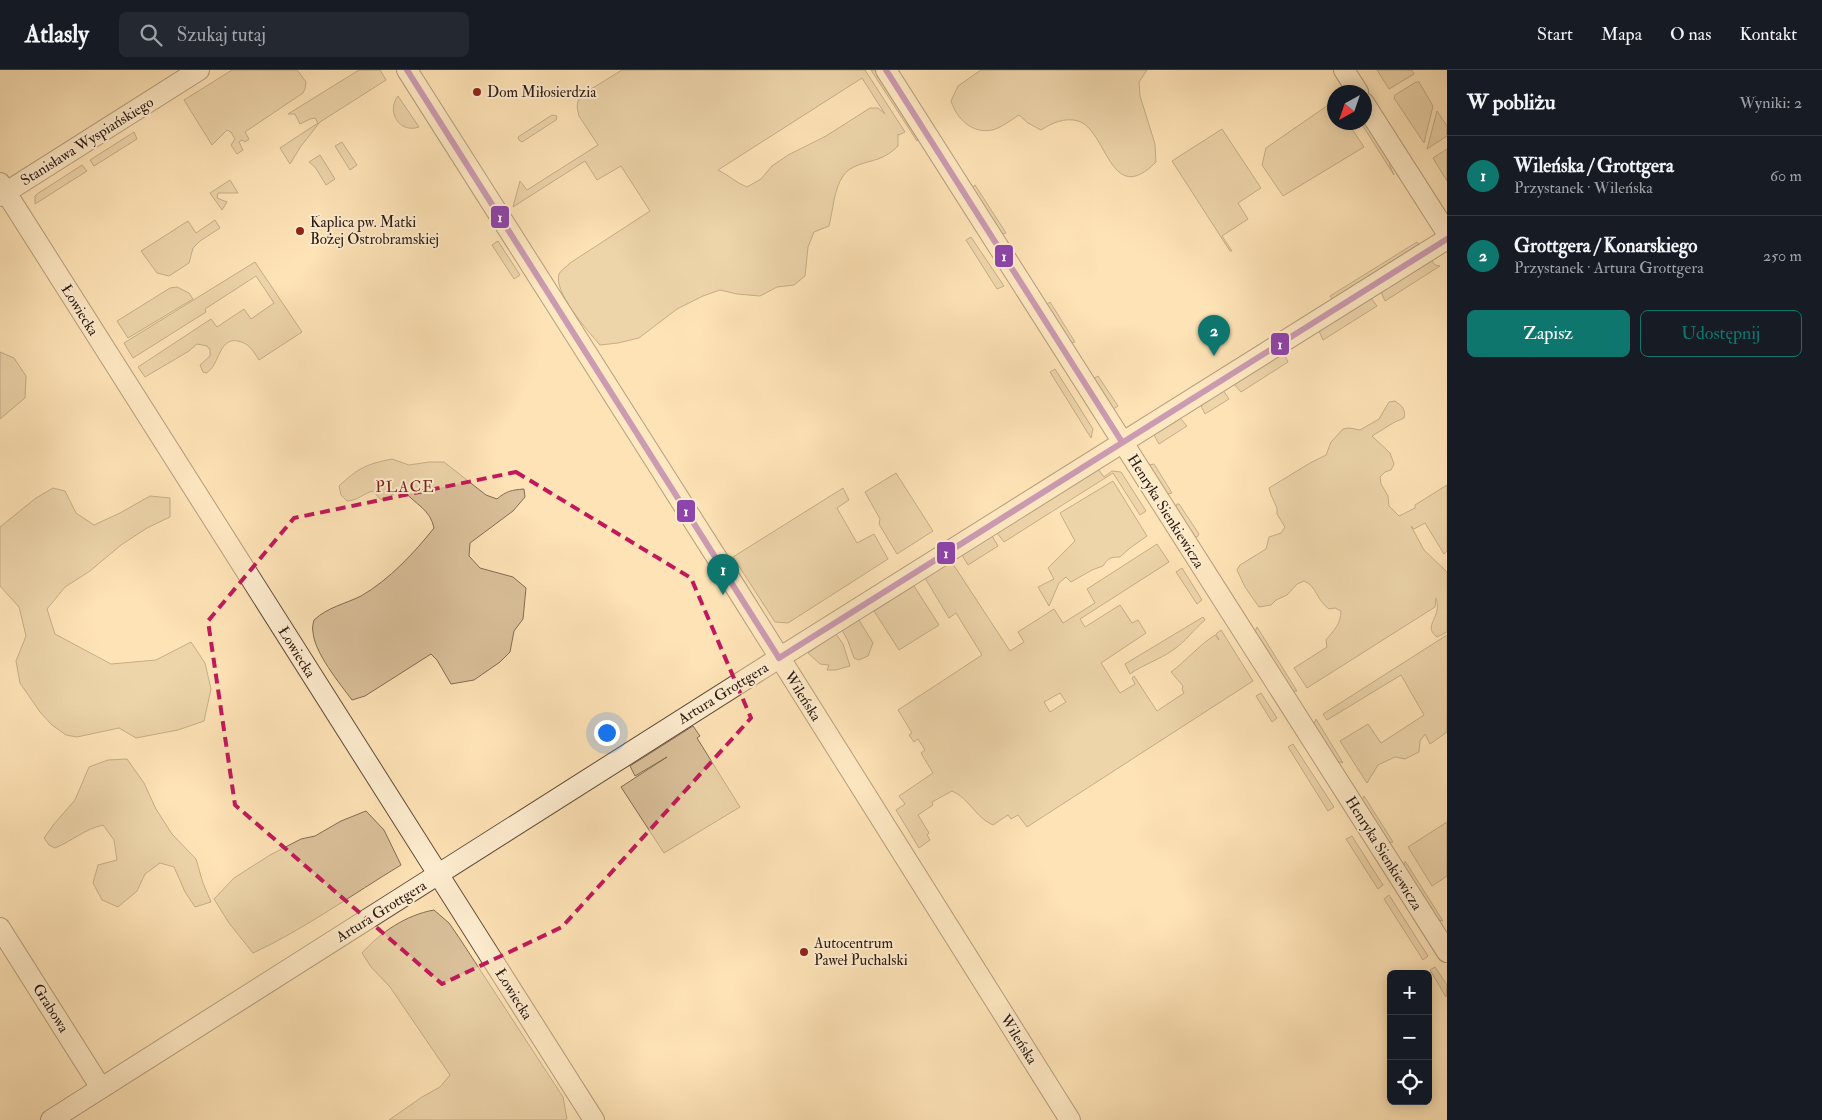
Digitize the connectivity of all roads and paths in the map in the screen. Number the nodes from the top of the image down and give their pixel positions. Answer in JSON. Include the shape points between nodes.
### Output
{"nodes":[{"id":1,"x":198,"y":70,"type":"edge"},
{"id":2,"x":407,"y":70,"type":"edge"},
{"id":3,"x":886,"y":70,"type":"edge"},
{"id":4,"x":1344,"y":70,"type":"edge"},
{"id":5,"x":1354,"y":85,"type":"edge"},
{"id":6,"x":1372,"y":116,"type":"edge"},
{"id":7,"x":2,"y":190,"type":"edge"},
{"id":8,"x":1447,"y":233,"type":"edge"},
{"id":9,"x":1447,"y":239,"type":"edge"},
{"id":10,"x":1122,"y":442,"type":"junction"},
{"id":11,"x":779,"y":658,"type":"junction"},
{"id":12,"x":438,"y":875,"type":"junction"},
{"id":13,"x":0,"y":928,"type":"edge"},
{"id":14,"x":1447,"y":952,"type":"edge"},
{"id":15,"x":101,"y":1088,"type":"junction"},
{"id":16,"x":51,"y":1120,"type":"edge"},
{"id":17,"x":594,"y":1120,"type":"edge"},
{"id":18,"x":1070,"y":1120,"type":"edge"}],
"edges":[{"from":1,"to":7,"type":"street","name":"Stanisława Wyspiańskiego"},
{"from":2,"to":11,"type":"street","name":"Wileńska"},
{"from":3,"to":10,"type":"street","name":"Henryka Sienkiewicza"},
{"from":4,"to":5,"type":"street"},
{"from":6,"to":8,"type":"street"},
{"from":7,"to":12,"type":"street","name":"Łowiecka"},
{"from":9,"to":10,"type":"street","name":"Artura Grottgera"},
{"from":10,"to":11,"type":"street","name":"Artura Grottgera"},
{"from":10,"to":14,"type":"street","name":"Henryka Sienkiewicza"},
{"from":11,"to":12,"type":"street","name":"Artura Grottgera"},
{"from":11,"to":18,"type":"street","name":"Wileńska"},
{"from":12,"to":15,"type":"street","name":"Artura Grottgera"},
{"from":12,"to":17,"type":"street","name":"Łowiecka"},
{"from":13,"to":15,"type":"street","name":"Grabowa"},
{"from":15,"to":16,"type":"street","name":"Artura Grottgera"}]}
